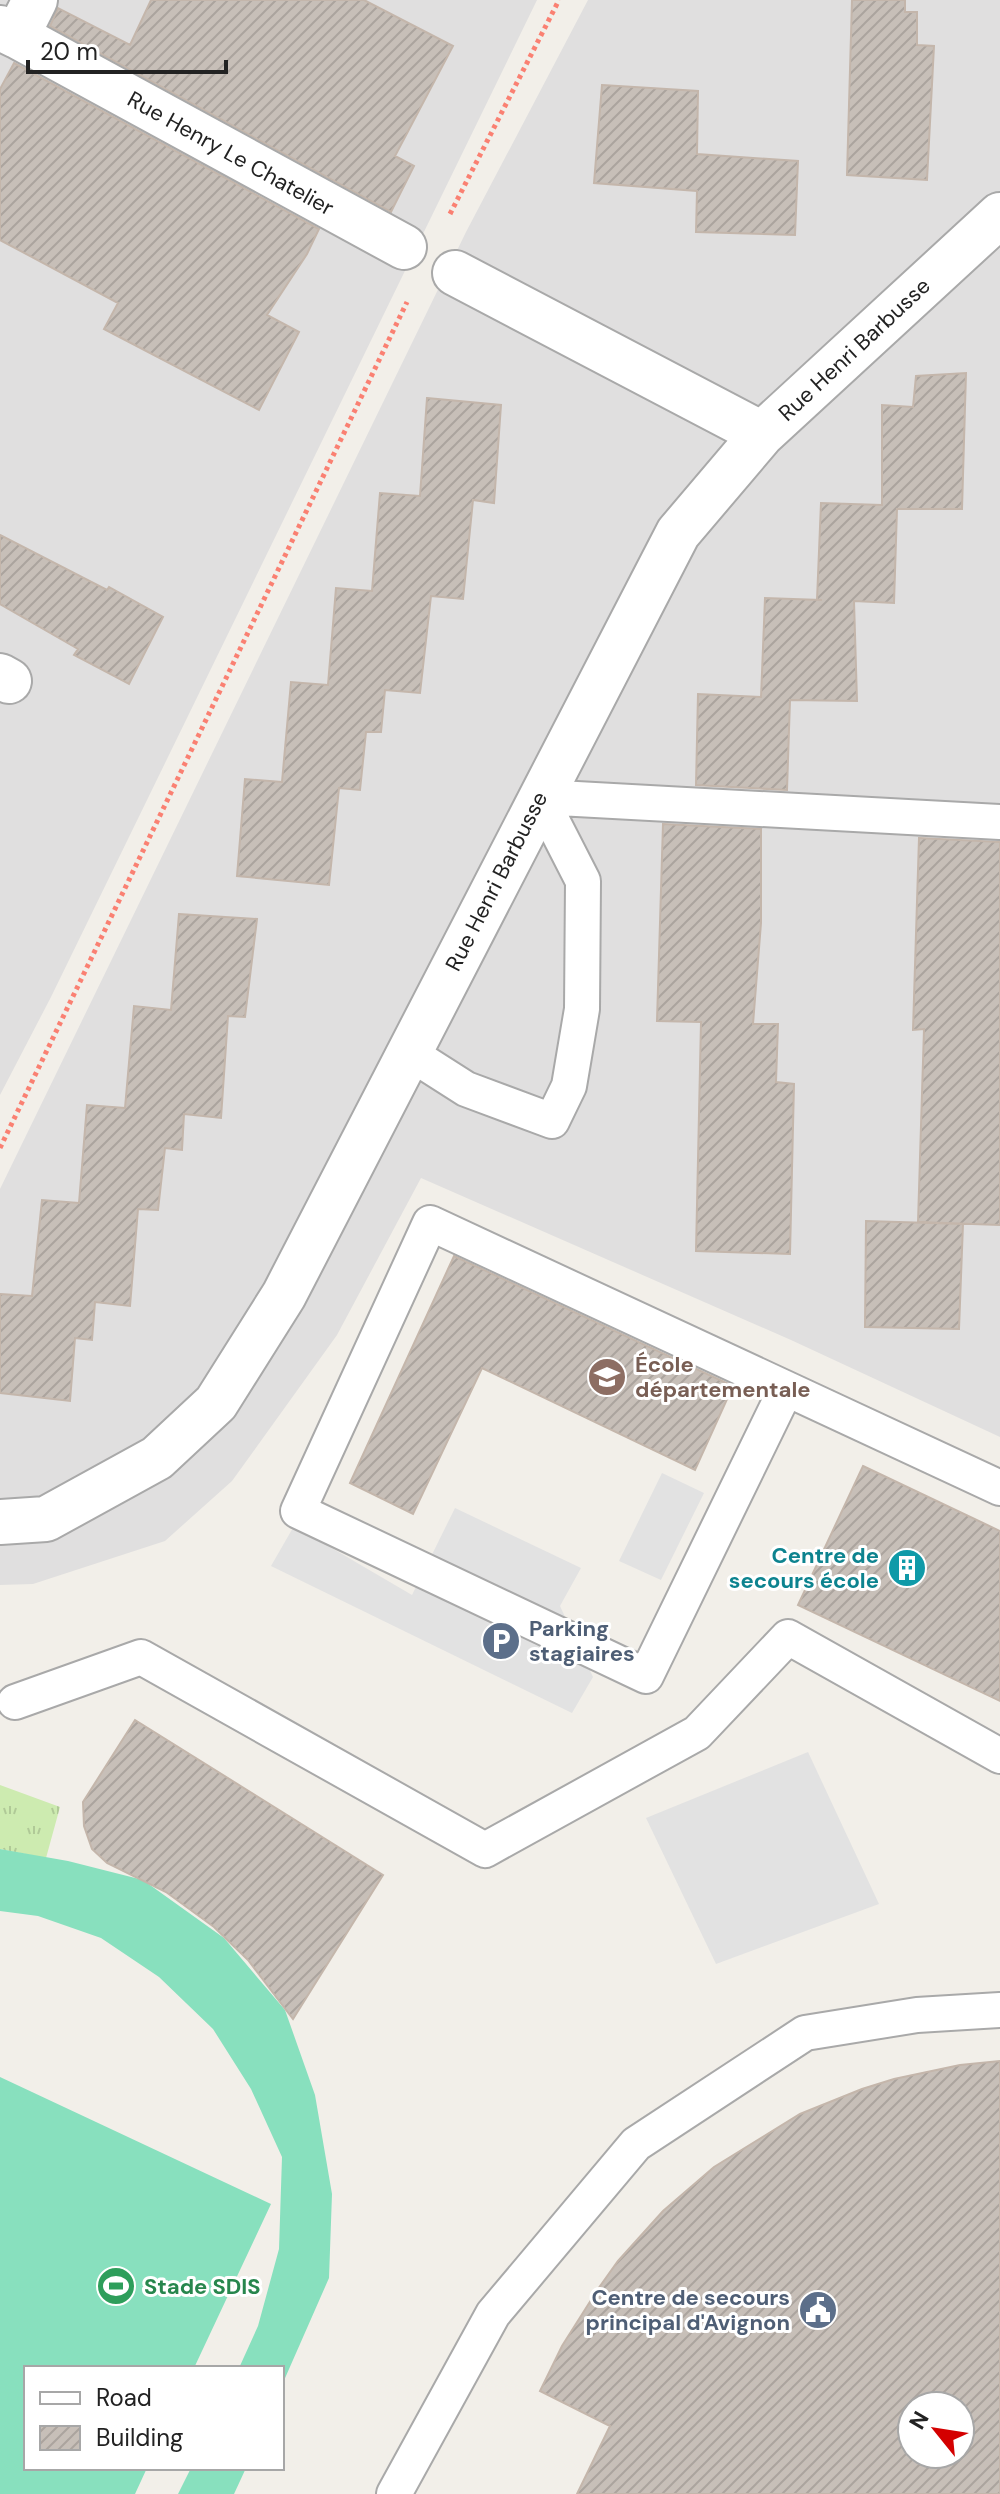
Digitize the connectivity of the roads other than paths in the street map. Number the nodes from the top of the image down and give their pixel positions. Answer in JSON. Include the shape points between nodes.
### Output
{"nodes":[{"id":1,"x":17,"y":21,"type":"edge"},
{"id":2,"x":1000,"y":215,"type":"edge"},
{"id":3,"x":404,"y":247,"type":"dead end"},
{"id":4,"x":455,"y":273,"type":"dead end"},
{"id":5,"x":762,"y":434,"type":"junction"},
{"id":6,"x":540,"y":797,"type":"junction"},
{"id":7,"x":1000,"y":822,"type":"edge"},
{"id":8,"x":408,"y":1052,"type":"junction"},
{"id":9,"x":786,"y":1389,"type":"junction"},
{"id":10,"x":1000,"y":1488,"type":"edge"},
{"id":11,"x":0,"y":1522,"type":"edge"},
{"id":12,"x":15,"y":1702,"type":"dead end"},
{"id":13,"x":1000,"y":1756,"type":"edge"},
{"id":14,"x":1000,"y":2010,"type":"edge"},
{"id":15,"x":394,"y":2494,"type":"edge"}],
"edges":[{"from":1,"to":3,"type":"street","name":"Rue Henry Le Chatelier"},
{"from":2,"to":5,"type":"street","name":"Rue Henri Barbusse"},
{"from":4,"to":5,"type":"street"},
{"from":5,"to":6,"type":"street","name":"Rue Henri Barbusse","via":[[678,533]]},
{"from":6,"to":7,"type":"lane"},
{"from":6,"to":8,"type":"street","name":"Rue Henri Barbusse"},
{"from":6,"to":8,"type":"lane","via":[[583,881],[582,1009],[569,1086],[552,1121],[466,1089]]},
{"from":8,"to":11,"type":"street","name":"Rue Henri Barbusse","via":[[284,1295],[216,1403],[157,1458],[46,1519]]},
{"from":9,"to":9,"type":"lane","via":[[430,1223],[298,1511],[646,1676]]},
{"from":9,"to":10,"type":"lane"},
{"from":12,"to":13,"type":"lane","via":[[141,1657],[485,1850],[697,1733],[788,1637]]},
{"from":14,"to":15,"type":"lane","via":[[917,2015],[805,2033],[636,2144],[493,2314]]}]}
